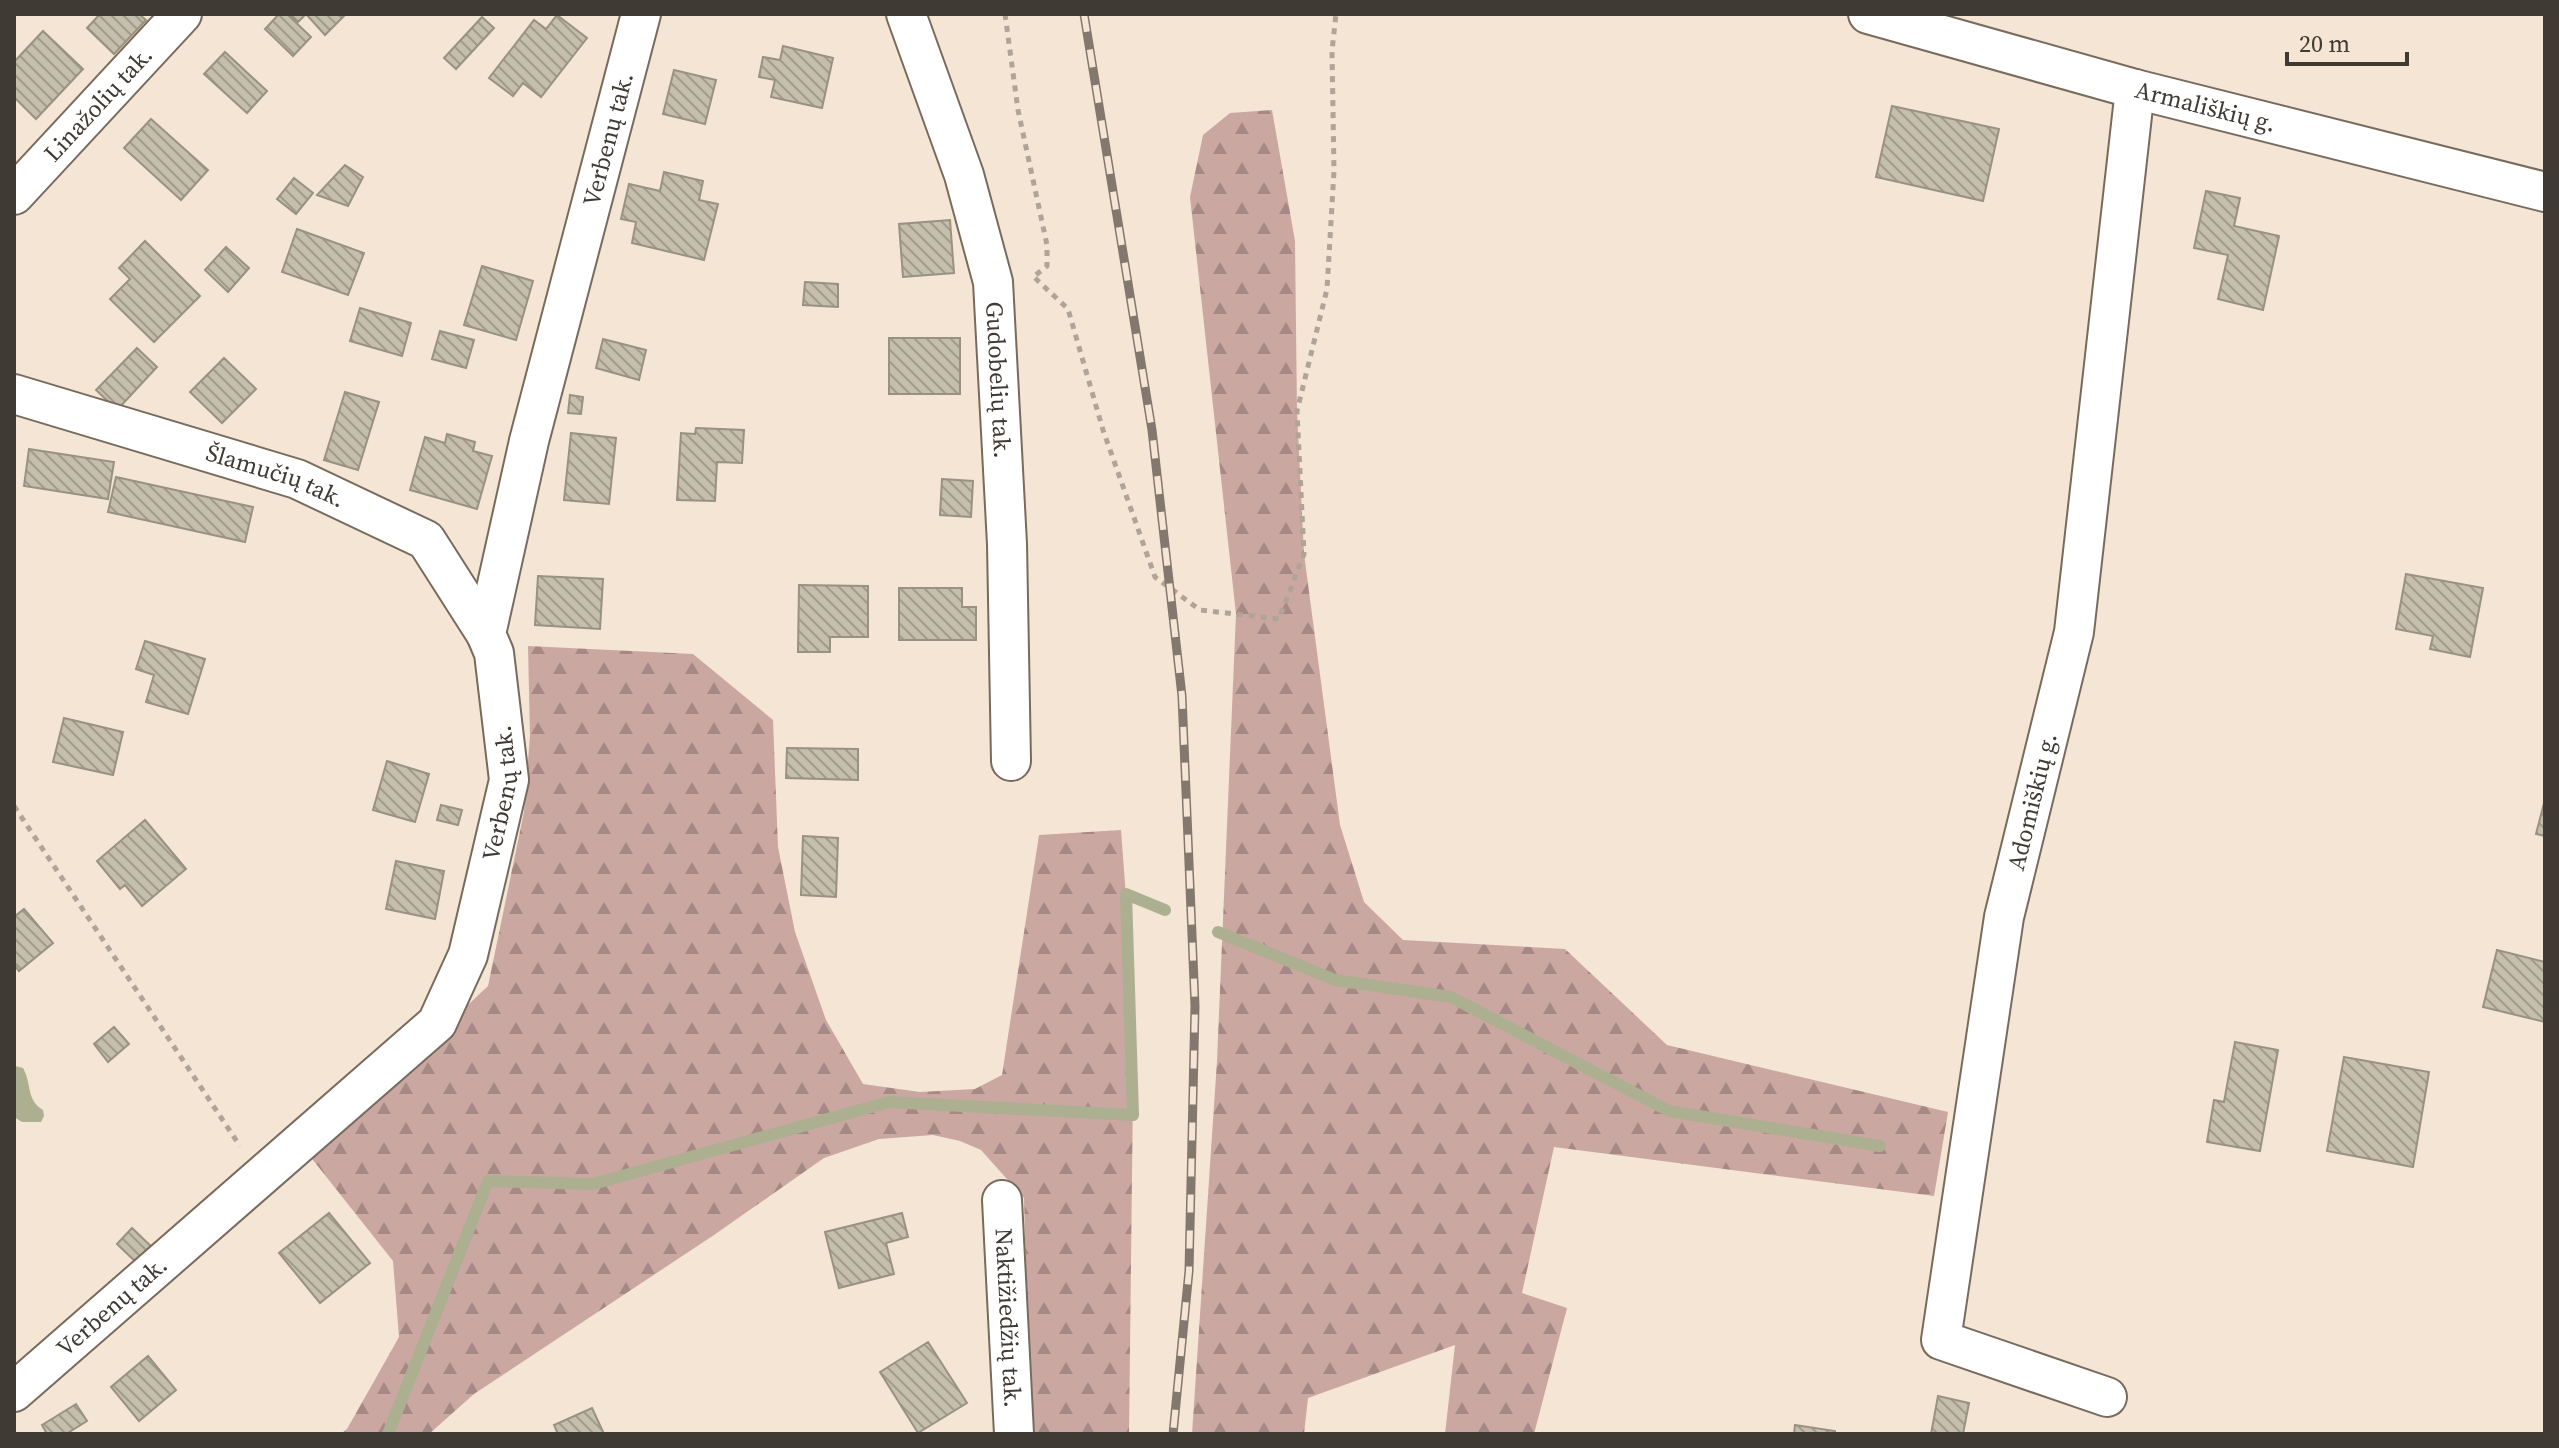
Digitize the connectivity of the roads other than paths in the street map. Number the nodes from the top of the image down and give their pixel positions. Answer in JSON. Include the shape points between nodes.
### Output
{"nodes":[{"id":1,"x":182,"y":14,"type":"edge"},
{"id":2,"x":641,"y":14,"type":"edge"},
{"id":3,"x":906,"y":14,"type":"edge"},
{"id":4,"x":1868,"y":14,"type":"edge"},
{"id":5,"x":2135,"y":89,"type":"junction"},
{"id":6,"x":2545,"y":192,"type":"edge"},
{"id":7,"x":14,"y":195,"type":"edge"},
{"id":8,"x":14,"y":394,"type":"edge"},
{"id":9,"x":486,"y":634,"type":"junction"},
{"id":10,"x":1011,"y":761,"type":"dead end"},
{"id":11,"x":1002,"y":1200,"type":"dead end"},
{"id":12,"x":14,"y":1392,"type":"edge"},
{"id":13,"x":2107,"y":1397,"type":"dead end"},
{"id":14,"x":1014,"y":1434,"type":"edge"}],
"edges":[{"from":1,"to":7,"type":"street","name":"Linažolių tak."},
{"from":2,"to":9,"type":"street","name":"Verbenų tak.","via":[[529,441]]},
{"from":3,"to":10,"type":"street","name":"Gudobelių tak.","via":[[964,175],[993,282],[1007,544]]},
{"from":4,"to":5,"type":"street","name":"Armališkių g."},
{"from":5,"to":6,"type":"street","name":"Armališkių g."},
{"from":5,"to":13,"type":"street","name":"Adomiškių g.","via":[[2074,632],[2004,917],[1941,1340]]},
{"from":8,"to":9,"type":"street","name":"Šlamučių tak.","via":[[297,479],[426,540]]},
{"from":9,"to":12,"type":"street","name":"Verbenų tak.","via":[[494,653],[509,780],[468,955],[437,1023]]},
{"from":11,"to":14,"type":"street","name":"Naktižiedžių tak."}]}
